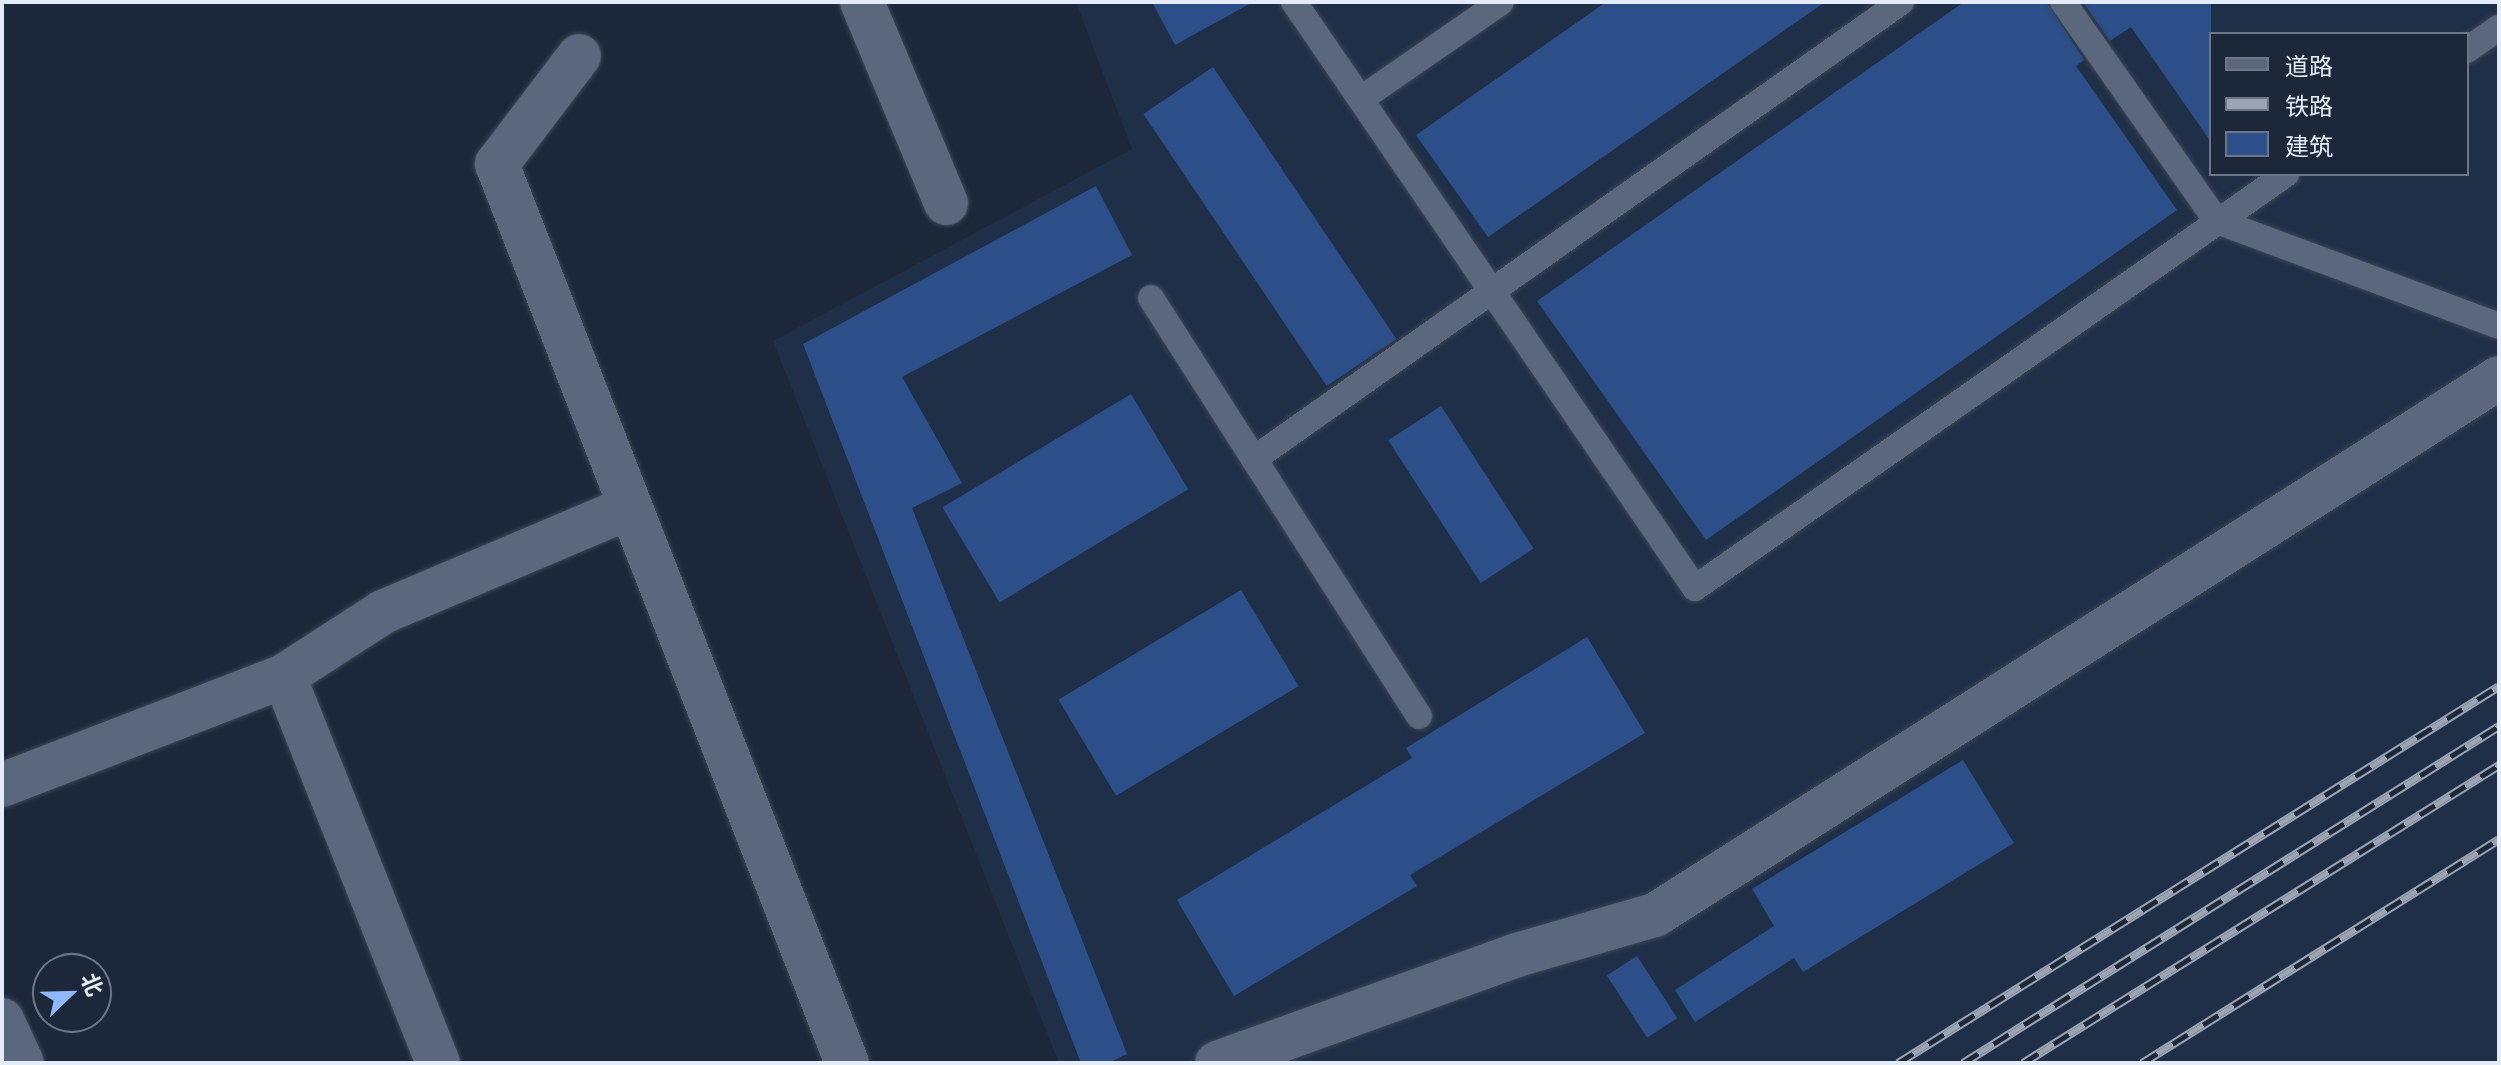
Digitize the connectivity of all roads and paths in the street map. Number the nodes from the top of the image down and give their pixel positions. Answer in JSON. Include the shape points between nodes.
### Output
{"nodes":[{"id":1,"x":862,"y":2,"type":"edge"},
{"id":2,"x":1294,"y":2,"type":"edge"},
{"id":3,"x":1501,"y":2,"type":"edge"},
{"id":4,"x":1901,"y":2,"type":"edge"},
{"id":5,"x":2063,"y":2,"type":"edge"},
{"id":6,"x":2499,"y":28,"type":"edge"},
{"id":7,"x":2469,"y":49,"type":"edge"},
{"id":8,"x":579,"y":56,"type":"dead end"},
{"id":9,"x":1361,"y":99,"type":"junction"},
{"id":10,"x":2283,"y":176,"type":"edge"},
{"id":11,"x":946,"y":203,"type":"dead end"},
{"id":12,"x":2217,"y":221,"type":"junction"},
{"id":13,"x":1492,"y":291,"type":"junction"},
{"id":14,"x":1151,"y":298,"type":"dead end"},
{"id":15,"x":2499,"y":326,"type":"edge"},
{"id":16,"x":2499,"y":378,"type":"edge"},
{"id":17,"x":1254,"y":459,"type":"junction"},
{"id":18,"x":628,"y":508,"type":"junction"},
{"id":19,"x":284,"y":676,"type":"junction"},
{"id":20,"x":1419,"y":716,"type":"dead end"},
{"id":21,"x":2,"y":785,"type":"edge"},
{"id":22,"x":2,"y":1020,"type":"edge"},
{"id":23,"x":22,"y":1063,"type":"edge"},
{"id":24,"x":438,"y":1063,"type":"edge"},
{"id":25,"x":847,"y":1063,"type":"edge"},
{"id":26,"x":1217,"y":1063,"type":"edge"}],
"edges":[{"from":1,"to":11,"type":"street"},
{"from":2,"to":9,"type":"lane"},
{"from":3,"to":9,"type":"lane"},
{"from":4,"to":13,"type":"lane"},
{"from":5,"to":12,"type":"lane"},
{"from":6,"to":7,"type":"lane"},
{"from":8,"to":18,"type":"street","via":[[497,164]]},
{"from":9,"to":13,"type":"lane"},
{"from":10,"to":12,"type":"lane"},
{"from":12,"to":13,"type":"lane","via":[[1695,588]]},
{"from":12,"to":15,"type":"lane"},
{"from":13,"to":17,"type":"lane"},
{"from":14,"to":17,"type":"lane"},
{"from":16,"to":26,"type":"street","via":[[1655,915],[1517,955]]},
{"from":17,"to":20,"type":"lane"},
{"from":18,"to":19,"type":"street","via":[[383,612]]},
{"from":18,"to":25,"type":"street"},
{"from":19,"to":21,"type":"street"},
{"from":19,"to":24,"type":"street"},
{"from":22,"to":23,"type":"street"}]}
